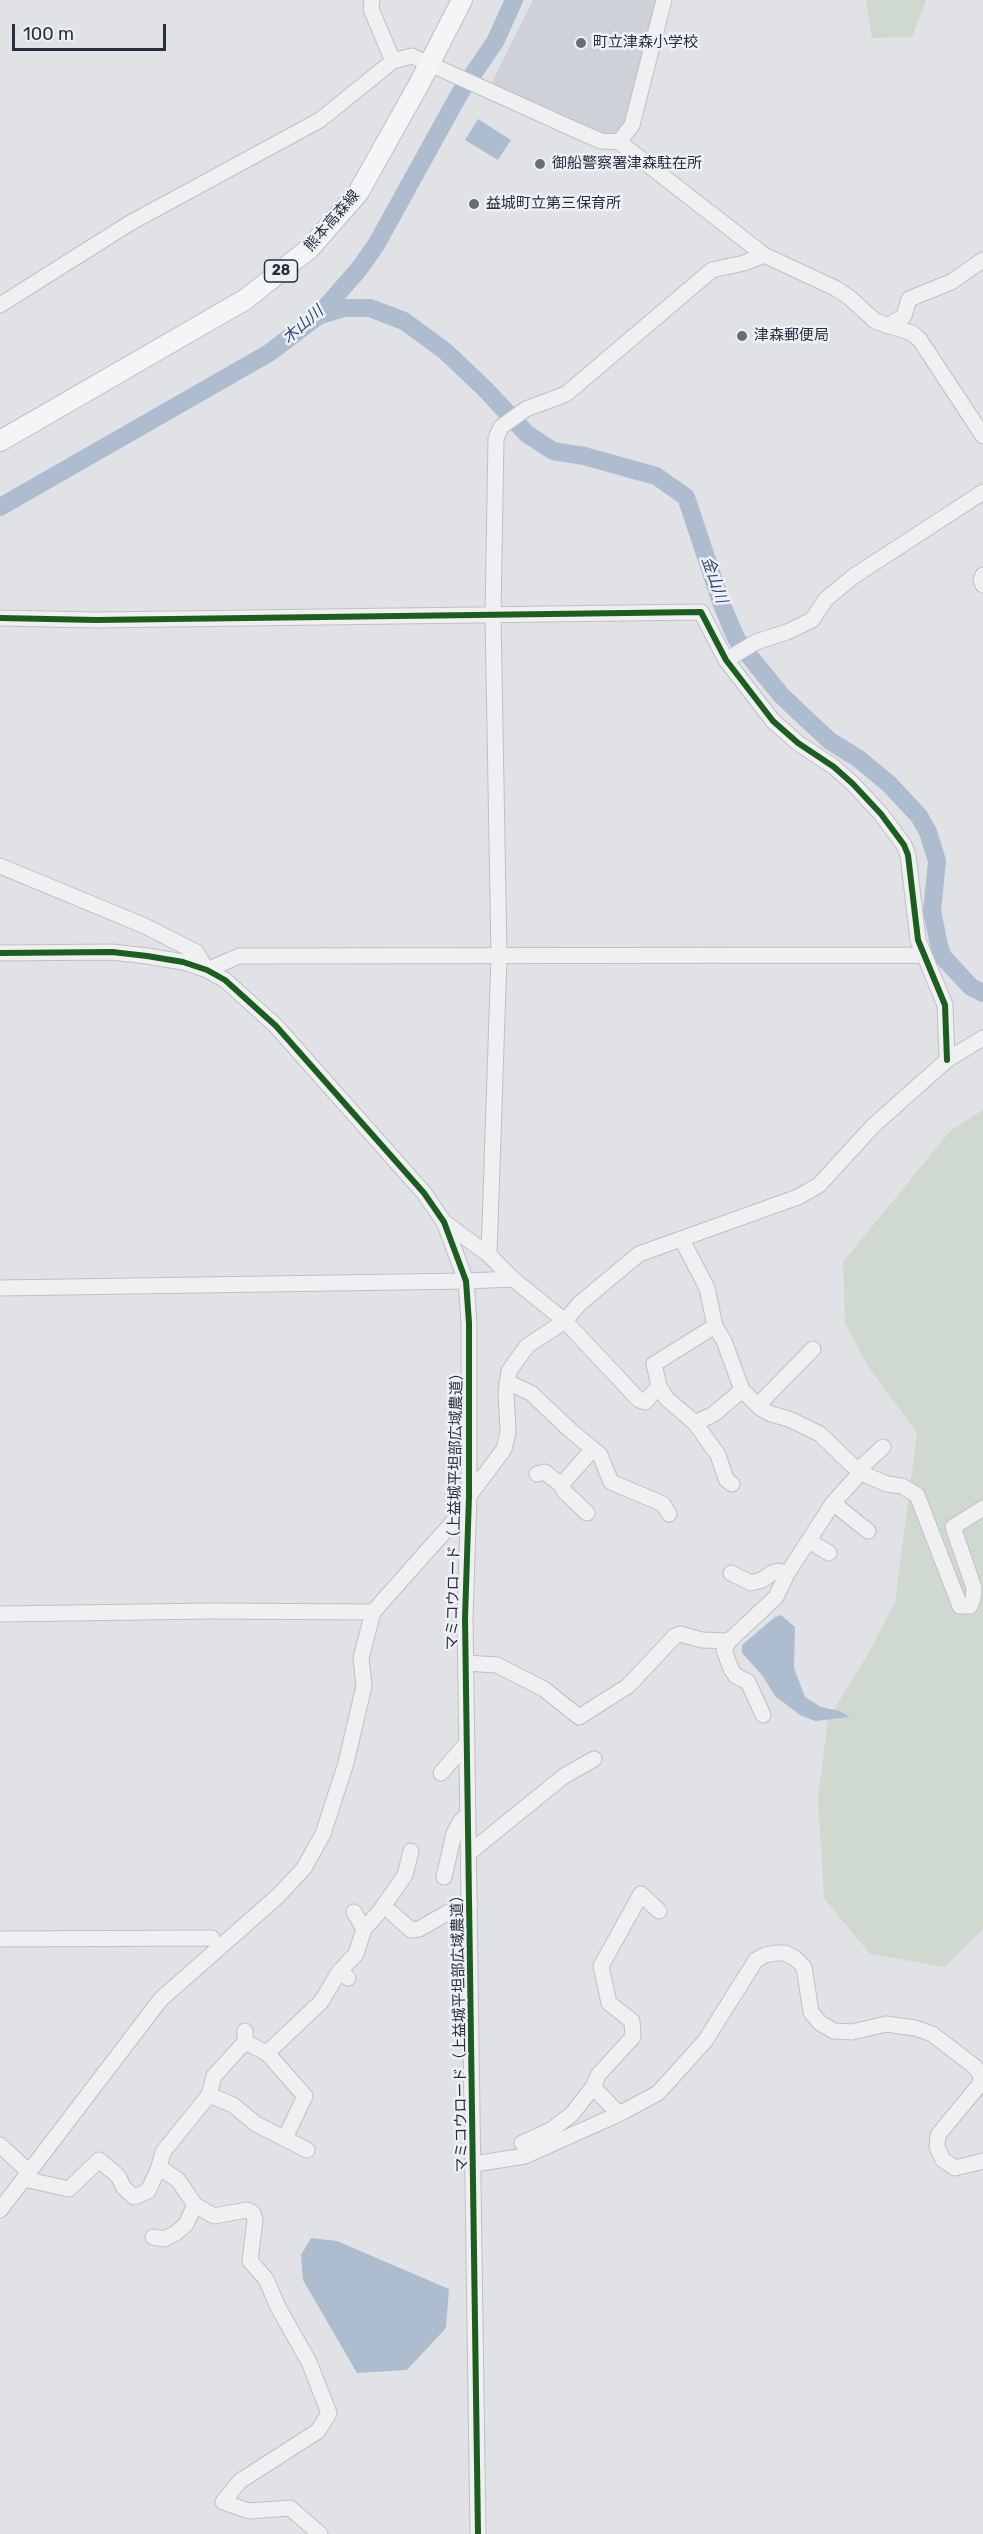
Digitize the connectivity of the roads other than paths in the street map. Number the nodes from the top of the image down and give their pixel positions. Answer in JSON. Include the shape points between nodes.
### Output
{"nodes":[{"id":1,"x":372,"y":0,"type":"edge"},
{"id":2,"x":462,"y":0,"type":"edge"},
{"id":3,"x":664,"y":0,"type":"edge"},
{"id":4,"x":393,"y":61,"type":"junction"},
{"id":5,"x":432,"y":66,"type":"junction"},
{"id":6,"x":619,"y":142,"type":"junction"},
{"id":7,"x":764,"y":255,"type":"junction"},
{"id":8,"x":983,"y":260,"type":"edge"},
{"id":9,"x":0,"y":305,"type":"edge"},
{"id":10,"x":887,"y":326,"type":"junction"},
{"id":11,"x":983,"y":436,"type":"edge"},
{"id":12,"x":0,"y":441,"type":"edge"},
{"id":13,"x":983,"y":492,"type":"edge"},
{"id":14,"x":983,"y":575,"type":"edge"},
{"id":15,"x":983,"y":585,"type":"edge"},
{"id":16,"x":493,"y":615,"type":"junction"},
{"id":17,"x":0,"y":618,"type":"edge"},
{"id":18,"x":729,"y":658,"type":"junction"},
{"id":19,"x":0,"y":866,"type":"edge"},
{"id":20,"x":0,"y":953,"type":"edge"},
{"id":21,"x":923,"y":955,"type":"junction"},
{"id":22,"x":499,"y":956,"type":"junction"},
{"id":23,"x":207,"y":970,"type":"junction"},
{"id":24,"x":983,"y":1038,"type":"edge"},
{"id":25,"x":948,"y":1060,"type":"junction"},
{"id":26,"x":444,"y":1222,"type":"junction"},
{"id":27,"x":682,"y":1240,"type":"junction"},
{"id":28,"x":489,"y":1255,"type":"junction"},
{"id":29,"x":513,"y":1279,"type":"junction"},
{"id":30,"x":466,"y":1281,"type":"junction"},
{"id":31,"x":0,"y":1288,"type":"edge"},
{"id":32,"x":565,"y":1321,"type":"junction"},
{"id":33,"x":715,"y":1326,"type":"junction"},
{"id":34,"x":813,"y":1350,"type":"dead end"},
{"id":35,"x":507,"y":1382,"type":"junction"},
{"id":36,"x":659,"y":1386,"type":"junction"},
{"id":37,"x":742,"y":1390,"type":"junction"},
{"id":38,"x":758,"y":1405,"type":"junction"},
{"id":39,"x":695,"y":1423,"type":"junction"},
{"id":40,"x":883,"y":1447,"type":"dead end"},
{"id":41,"x":593,"y":1449,"type":"junction"},
{"id":42,"x":859,"y":1471,"type":"junction"},
{"id":43,"x":537,"y":1474,"type":"dead end"},
{"id":44,"x":732,"y":1484,"type":"dead end"},
{"id":45,"x":561,"y":1485,"type":"junction"},
{"id":46,"x":469,"y":1496,"type":"junction"},
{"id":47,"x":832,"y":1503,"type":"junction"},
{"id":48,"x":983,"y":1508,"type":"edge"},
{"id":49,"x":588,"y":1513,"type":"dead end"},
{"id":50,"x":669,"y":1514,"type":"dead end"},
{"id":51,"x":868,"y":1531,"type":"dead end"},
{"id":52,"x":809,"y":1541,"type":"junction"},
{"id":53,"x":829,"y":1553,"type":"dead end"},
{"id":54,"x":730,"y":1573,"type":"dead end"},
{"id":55,"x":787,"y":1574,"type":"junction"},
{"id":56,"x":373,"y":1612,"type":"junction"},
{"id":57,"x":0,"y":1614,"type":"edge"},
{"id":58,"x":729,"y":1641,"type":"junction"},
{"id":59,"x":465,"y":1663,"type":"junction"},
{"id":60,"x":763,"y":1715,"type":"dead end"},
{"id":61,"x":467,"y":1743,"type":"junction"},
{"id":62,"x":594,"y":1760,"type":"dead end"},
{"id":63,"x":441,"y":1773,"type":"dead end"},
{"id":64,"x":468,"y":1814,"type":"junction"},
{"id":65,"x":411,"y":1851,"type":"dead end"},
{"id":66,"x":469,"y":1854,"type":"junction"},
{"id":67,"x":444,"y":1877,"type":"dead end"},
{"id":68,"x":470,"y":1904,"type":"junction"},
{"id":69,"x":659,"y":1911,"type":"dead end"},
{"id":70,"x":354,"y":1912,"type":"dead end"},
{"id":71,"x":392,"y":1913,"type":"dead end"},
{"id":72,"x":364,"y":1929,"type":"junction"},
{"id":73,"x":212,"y":1938,"type":"dead end"},
{"id":74,"x":0,"y":1939,"type":"edge"},
{"id":75,"x":267,"y":2053,"type":"junction"},
{"id":76,"x":593,"y":2087,"type":"junction"},
{"id":77,"x":209,"y":2095,"type":"junction"},
{"id":78,"x":619,"y":2114,"type":"junction"},
{"id":79,"x":285,"y":2138,"type":"junction"},
{"id":80,"x":522,"y":2144,"type":"dead end"},
{"id":81,"x":0,"y":2145,"type":"edge"},
{"id":82,"x":307,"y":2150,"type":"dead end"},
{"id":83,"x":983,"y":2161,"type":"edge"},
{"id":84,"x":474,"y":2164,"type":"junction"},
{"id":85,"x":159,"y":2167,"type":"junction"},
{"id":86,"x":26,"y":2175,"type":"junction"},
{"id":87,"x":195,"y":2205,"type":"junction"},
{"id":88,"x":0,"y":2210,"type":"edge"},
{"id":89,"x":153,"y":2237,"type":"dead end"},
{"id":90,"x":320,"y":2534,"type":"edge"},
{"id":91,"x":478,"y":2534,"type":"edge"}],
"edges":[{"from":1,"to":4,"type":"street","via":[[371,9]]},
{"from":2,"to":5,"type":"main road","name":"熊本高森線","number":"28"},
{"from":3,"to":6,"type":"street","via":[[632,125]]},
{"from":4,"to":5,"type":"street","via":[[412,56]]},
{"from":4,"to":9,"type":"street","via":[[320,120],[130,223]]},
{"from":5,"to":6,"type":"street","via":[[601,141]]},
{"from":5,"to":12,"type":"main road","name":"熊本高森線","number":"28","via":[[358,193],[310,248],[246,299]]},
{"from":6,"to":7,"type":"street"},
{"from":7,"to":10,"type":"street","via":[[835,288],[875,321]]},
{"from":7,"to":16,"type":"street","via":[[712,270],[566,394],[526,409],[501,427],[496,438]]},
{"from":8,"to":10,"type":"street","via":[[951,282],[909,299],[904,316]]},
{"from":10,"to":11,"type":"street","via":[[909,332],[920,340]]},
{"from":13,"to":18,"type":"street","via":[[854,576],[826,599],[812,620],[756,642]]},
{"from":14,"to":15,"type":"street"},
{"from":16,"to":17,"type":"street"},
{"from":16,"to":18,"type":"street","via":[[701,612]]},
{"from":16,"to":22,"type":"street"},
{"from":18,"to":21,"type":"street","via":[[773,721],[853,784],[904,845]]},
{"from":19,"to":23,"type":"street","via":[[146,926],[196,952]]},
{"from":20,"to":23,"type":"street","name":"マミコウロード（上益城平坦部広域農道）","via":[[112,952],[183,962]]},
{"from":21,"to":22,"type":"street"},
{"from":21,"to":25,"type":"street","via":[[945,1005]]},
{"from":22,"to":23,"type":"street","via":[[239,956]]},
{"from":22,"to":28,"type":"street"},
{"from":23,"to":26,"type":"street","name":"マミコウロード（上益城平坦部広域農道）","via":[[225,980],[276,1026],[424,1193]]},
{"from":24,"to":25,"type":"street"},
{"from":25,"to":27,"type":"street","via":[[873,1126],[819,1185],[798,1197]]},
{"from":26,"to":28,"type":"street"},
{"from":26,"to":30,"type":"street","name":"マミコウロード（上益城平坦部広域農道）"},
{"from":27,"to":32,"type":"street","via":[[639,1254],[579,1304]]},
{"from":27,"to":33,"type":"street","via":[[707,1288]]},
{"from":28,"to":29,"type":"street"},
{"from":29,"to":30,"type":"street"},
{"from":29,"to":32,"type":"street"},
{"from":30,"to":31,"type":"street"},
{"from":30,"to":46,"type":"street","name":"マミコウロード（上益城平坦部広域農道）","via":[[470,1323]]},
{"from":32,"to":35,"type":"street","via":[[527,1346],[509,1371]]},
{"from":32,"to":36,"type":"street","via":[[639,1400],[645,1402]]},
{"from":33,"to":36,"type":"street","via":[[654,1364]]},
{"from":33,"to":37,"type":"street"},
{"from":34,"to":38,"type":"street"},
{"from":35,"to":41,"type":"street","via":[[531,1393]]},
{"from":35,"to":46,"type":"street","via":[[507,1441]]},
{"from":36,"to":39,"type":"street","via":[[666,1398]]},
{"from":37,"to":38,"type":"street"},
{"from":37,"to":39,"type":"street","via":[[714,1414]]},
{"from":38,"to":42,"type":"street","via":[[820,1434]]},
{"from":39,"to":44,"type":"street","via":[[718,1455],[726,1479]]},
{"from":40,"to":42,"type":"street"},
{"from":41,"to":45,"type":"street"},
{"from":41,"to":50,"type":"street","via":[[600,1455],[611,1482],[663,1504]]},
{"from":42,"to":47,"type":"street"},
{"from":42,"to":48,"type":"street","via":[[886,1484],[902,1486],[917,1496],[960,1606],[970,1606],[974,1588],[953,1527]]},
{"from":43,"to":45,"type":"street","via":[[545,1472]]},
{"from":45,"to":49,"type":"street"},
{"from":46,"to":56,"type":"street","via":[[461,1513]]},
{"from":46,"to":59,"type":"street","name":"マミコウロード（上益城平坦部広域農道）"},
{"from":47,"to":51,"type":"street"},
{"from":47,"to":52,"type":"street"},
{"from":52,"to":53,"type":"street"},
{"from":52,"to":55,"type":"street"},
{"from":54,"to":55,"type":"street","via":[[751,1583],[772,1572]]},
{"from":55,"to":58,"type":"street","via":[[776,1597]]},
{"from":56,"to":57,"type":"street"},
{"from":56,"to":86,"type":"street","via":[[361,1658],[364,1686],[346,1763],[323,1834],[304,1868],[254,1918],[161,1999]]},
{"from":58,"to":59,"type":"street","via":[[675,1636],[628,1686],[579,1717],[544,1689],[497,1665]]},
{"from":58,"to":60,"type":"street","via":[[724,1650],[731,1669],[748,1682]]},
{"from":59,"to":61,"type":"street","name":"マミコウロード（上益城平坦部広域農道）"},
{"from":61,"to":63,"type":"street"},
{"from":61,"to":64,"type":"street","name":"マミコウロード（上益城平坦部広域農道）"},
{"from":62,"to":66,"type":"street","via":[[564,1776]]},
{"from":64,"to":66,"type":"street","name":"マミコウロード（上益城平坦部広域農道）"},
{"from":64,"to":67,"type":"street","via":[[454,1833]]},
{"from":65,"to":72,"type":"street","via":[[405,1875]]},
{"from":66,"to":68,"type":"street","name":"マミコウロード（上益城平坦部広域農道）"},
{"from":68,"to":71,"type":"street","via":[[411,1930]]},
{"from":68,"to":84,"type":"street","name":"マミコウロード（上益城平坦部広域農道）"},
{"from":69,"to":76,"type":"street","via":[[641,1894],[601,1966],[609,2003],[632,2021],[633,2037],[599,2074]]},
{"from":70,"to":72,"type":"street"},
{"from":72,"to":75,"type":"street","via":[[356,1954],[343,1975],[321,2002]]},
{"from":73,"to":74,"type":"street"},
{"from":75,"to":77,"type":"street","via":[[245,2037],[214,2076]]},
{"from":75,"to":79,"type":"street","via":[[305,2096]]},
{"from":76,"to":78,"type":"street"},
{"from":76,"to":80,"type":"street","via":[[572,2114]]},
{"from":77,"to":79,"type":"street","via":[[233,2105],[256,2124]]},
{"from":77,"to":85,"type":"street","via":[[163,2152]]},
{"from":78,"to":83,"type":"street","via":[[658,2093],[697,2049],[756,1960],[765,1954],[785,1953],[804,1967],[812,2012],[820,2023],[834,2031],[852,2032],[886,2024],[915,2028],[932,2034],[974,2066],[981,2083],[938,2135],[937,2147],[943,2160],[955,2168]]},
{"from":78,"to":84,"type":"street","via":[[525,2156]]},
{"from":79,"to":82,"type":"street"},
{"from":81,"to":86,"type":"street"},
{"from":84,"to":91,"type":"street","name":"マミコウロード（上益城平坦部広域農道）"},
{"from":85,"to":86,"type":"street","via":[[148,2191],[134,2197],[98,2156],[69,2188]]},
{"from":85,"to":87,"type":"street","via":[[178,2180]]},
{"from":86,"to":88,"type":"street"},
{"from":87,"to":89,"type":"street","via":[[176,2234],[164,2239]]},
{"from":87,"to":90,"type":"street","via":[[214,2216],[253,2212],[250,2261],[266,2279],[309,2362],[328,2413],[318,2431],[240,2481],[223,2502],[249,2511],[290,2508]]}]}
